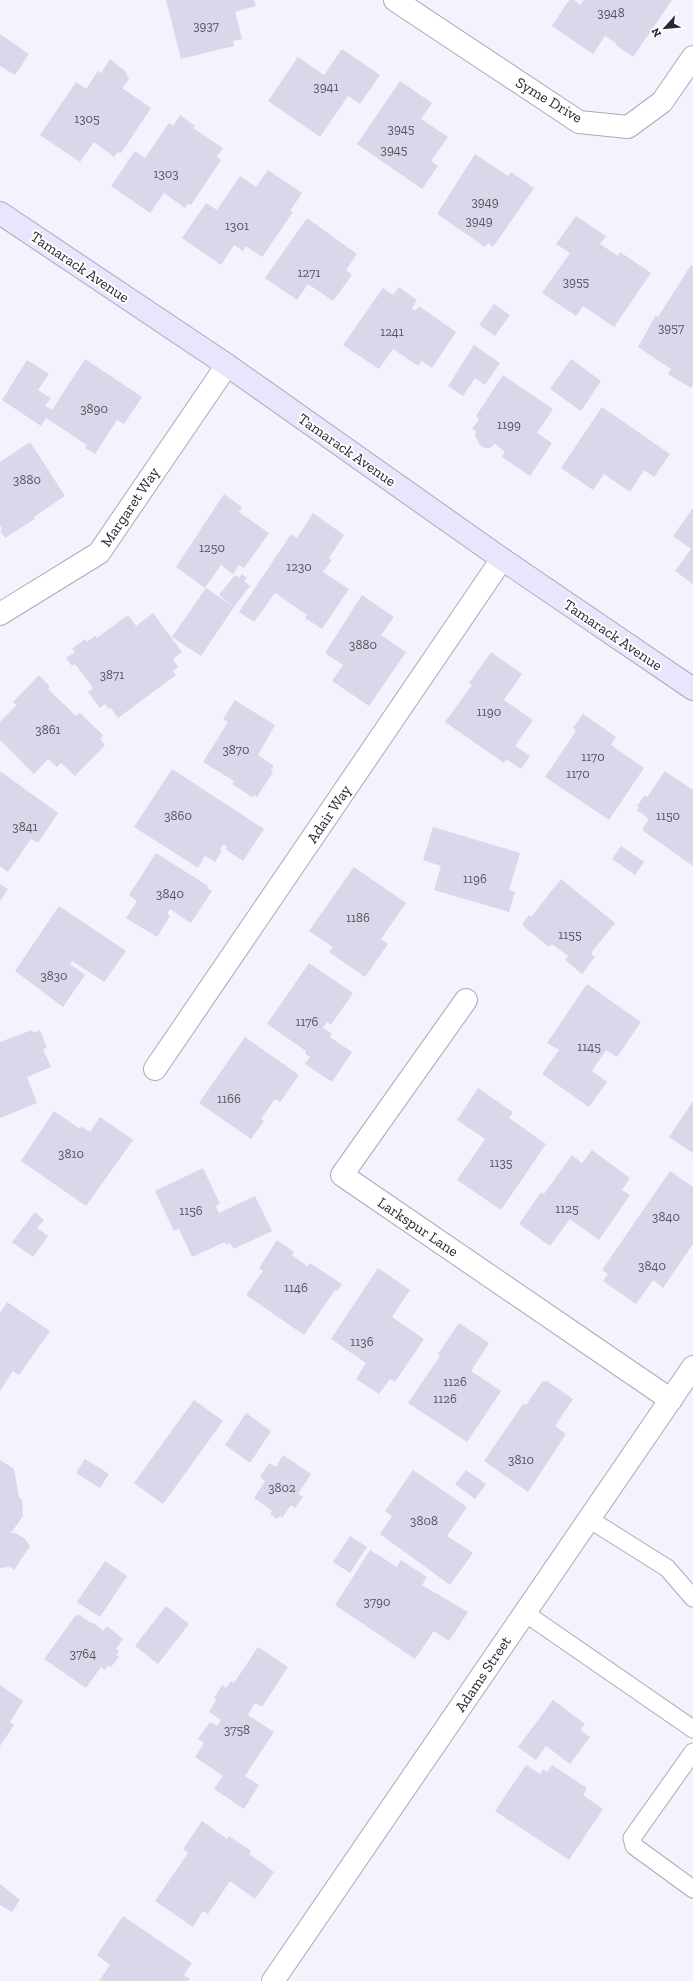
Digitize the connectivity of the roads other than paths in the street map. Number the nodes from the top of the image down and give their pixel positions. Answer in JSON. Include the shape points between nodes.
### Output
{"nodes":[{"id":1,"x":395,"y":0,"type":"edge"},
{"id":2,"x":693,"y":57,"type":"edge"},
{"id":3,"x":0,"y":213,"type":"edge"},
{"id":4,"x":227,"y":365,"type":"junction"},
{"id":5,"x":502,"y":559,"type":"junction"},
{"id":6,"x":0,"y":614,"type":"edge"},
{"id":7,"x":693,"y":689,"type":"edge"},
{"id":8,"x":466,"y":1000,"type":"dead end"},
{"id":9,"x":156,"y":1069,"type":"dead end"},
{"id":10,"x":693,"y":1367,"type":"edge"},
{"id":11,"x":671,"y":1400,"type":"junction"},
{"id":12,"x":589,"y":1519,"type":"junction"},
{"id":13,"x":693,"y":1598,"type":"edge"},
{"id":14,"x":525,"y":1613,"type":"junction"},
{"id":15,"x":693,"y":1729,"type":"edge"},
{"id":16,"x":693,"y":1752,"type":"edge"},
{"id":17,"x":693,"y":1889,"type":"edge"},
{"id":18,"x":273,"y":1981,"type":"edge"}],
"edges":[{"from":1,"to":2,"type":"street","name":"Syme Drive","via":[[580,122],[628,127],[662,102]]},
{"from":3,"to":4,"type":"main road","name":"Tamarack Avenue"},
{"from":4,"to":5,"type":"main road","name":"Tamarack Avenue"},
{"from":4,"to":6,"type":"street","name":"Margaret Way","via":[[99,552]]},
{"from":5,"to":7,"type":"main road","name":"Tamarack Avenue"},
{"from":5,"to":9,"type":"street","name":"Adair Way"},
{"from":8,"to":11,"type":"street","name":"Larkspur Lane","via":[[342,1174]]},
{"from":10,"to":11,"type":"street","name":"Adams Street"},
{"from":11,"to":12,"type":"street","name":"Adams Street"},
{"from":12,"to":13,"type":"lane","via":[[667,1568]]},
{"from":12,"to":14,"type":"street","name":"Adams Street"},
{"from":14,"to":15,"type":"lane"},
{"from":14,"to":18,"type":"street","name":"Adams Street"},
{"from":16,"to":17,"type":"lane","via":[[632,1838],[634,1846]]}]}
